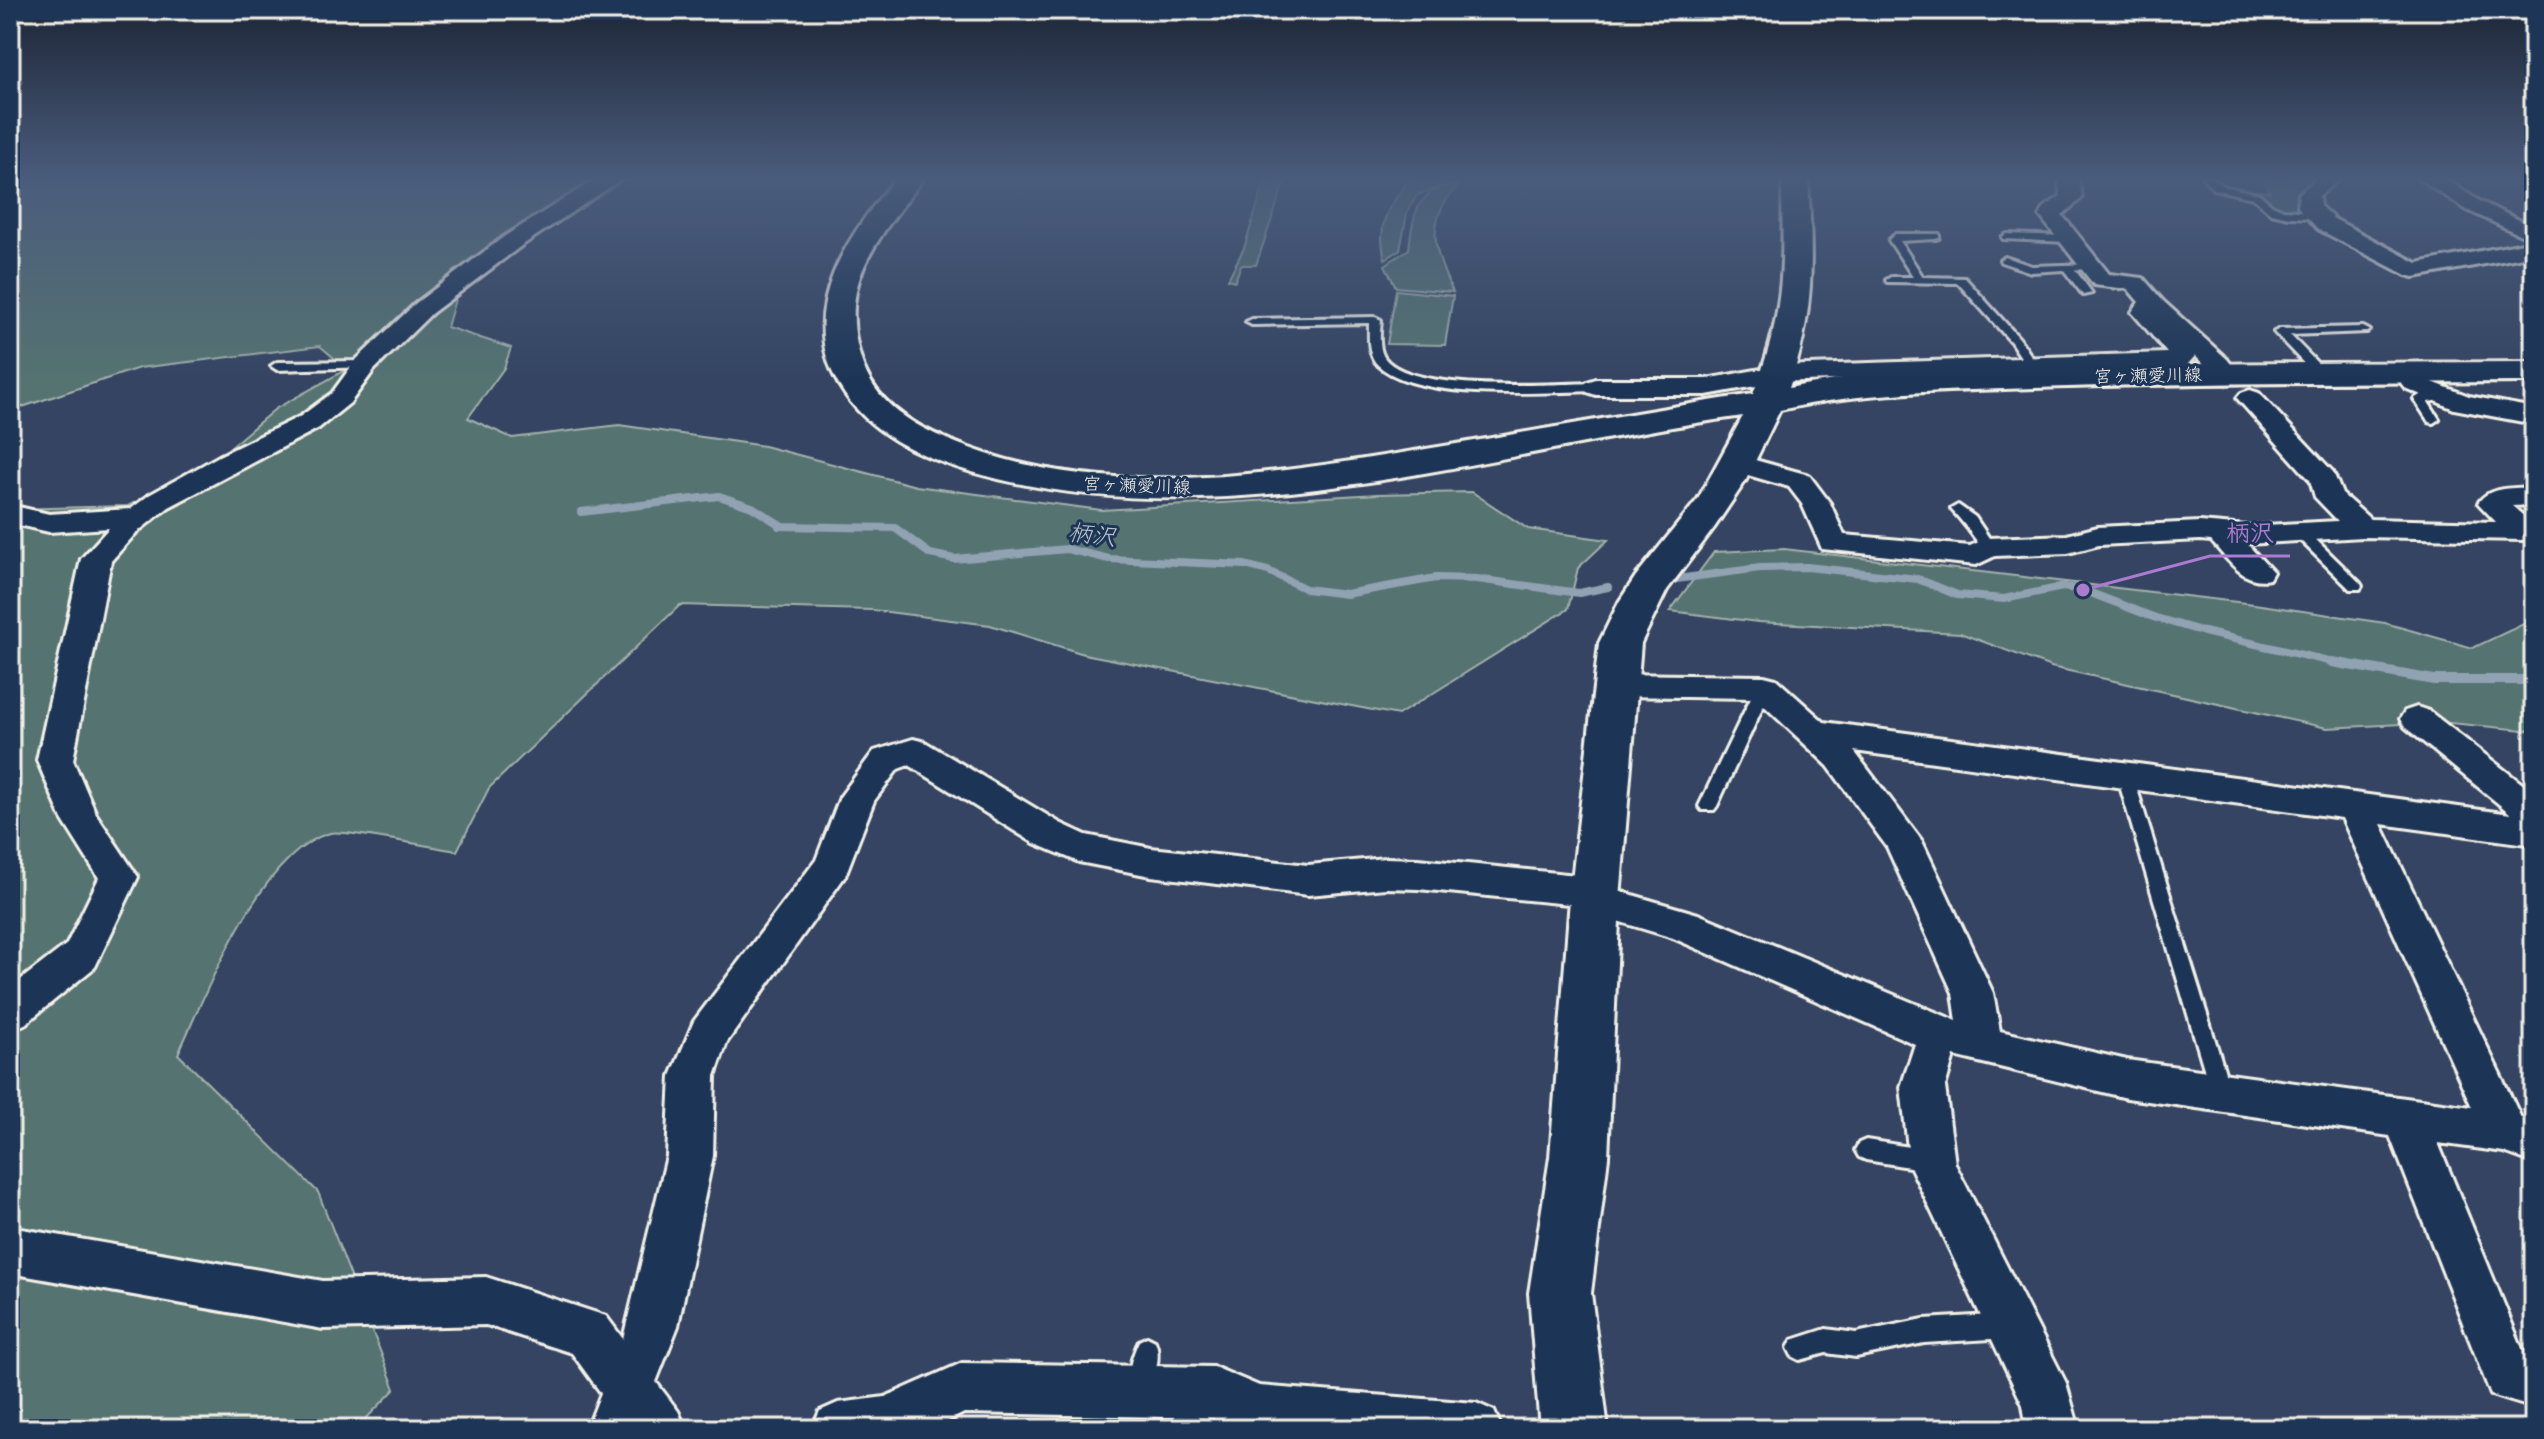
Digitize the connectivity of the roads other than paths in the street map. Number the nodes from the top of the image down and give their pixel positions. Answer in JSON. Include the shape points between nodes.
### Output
{"nodes":[{"id":1,"x":507,"y":245,"type":"edge"},
{"id":2,"x":862,"y":245,"type":"edge"},
{"id":3,"x":1797,"y":245,"type":"edge"},
{"id":4,"x":1897,"y":245,"type":"edge"},
{"id":5,"x":2070,"y":245,"type":"edge"},
{"id":6,"x":2364,"y":245,"type":"edge"},
{"id":7,"x":2534,"y":248,"type":"edge"},
{"id":8,"x":2005,"y":260,"type":"dead end"},
{"id":9,"x":2079,"y":267,"type":"junction"},
{"id":10,"x":2414,"y":270,"type":"junction"},
{"id":11,"x":1891,"y":280,"type":"dead end"},
{"id":12,"x":1920,"y":280,"type":"junction"},
{"id":13,"x":2443,"y":282,"type":"dead end"},
{"id":14,"x":2087,"y":293,"type":"dead end"},
{"id":15,"x":2155,"y":306,"type":"junction"},
{"id":16,"x":2009,"y":309,"type":"dead end"},
{"id":17,"x":1989,"y":311,"type":"junction"},
{"id":18,"x":1252,"y":322,"type":"dead end"},
{"id":19,"x":2363,"y":330,"type":"dead end"},
{"id":20,"x":2030,"y":363,"type":"junction"},
{"id":21,"x":365,"y":365,"type":"junction"},
{"id":22,"x":277,"y":366,"type":"dead end"},
{"id":23,"x":2197,"y":366,"type":"junction"},
{"id":24,"x":2534,"y":372,"type":"edge"},
{"id":25,"x":2321,"y":374,"type":"junction"},
{"id":26,"x":2534,"y":382,"type":"edge"},
{"id":27,"x":1596,"y":387,"type":"joint"},
{"id":28,"x":1770,"y":389,"type":"junction"},
{"id":29,"x":2250,"y":398,"type":"tunnel mouth"},
{"id":30,"x":2430,"y":400,"type":"junction"},
{"id":31,"x":2534,"y":416,"type":"edge"},
{"id":32,"x":1737,"y":463,"type":"junction"},
{"id":33,"x":2534,"y":496,"type":"edge"},
{"id":34,"x":1958,"y":509,"type":"dead end"},
{"id":35,"x":10,"y":514,"type":"edge"},
{"id":36,"x":140,"y":517,"type":"junction"},
{"id":37,"x":2362,"y":528,"type":"junction"},
{"id":38,"x":2219,"y":532,"type":"junction"},
{"id":39,"x":2300,"y":532,"type":"junction"},
{"id":40,"x":2529,"y":534,"type":"edge"},
{"id":41,"x":1988,"y":547,"type":"junction"},
{"id":42,"x":2258,"y":572,"type":"dead end"},
{"id":43,"x":2355,"y":586,"type":"dead end"},
{"id":44,"x":1614,"y":685,"type":"junction"},
{"id":45,"x":1764,"y":687,"type":"junction"},
{"id":46,"x":2417,"y":719,"type":"dead end"},
{"id":47,"x":1814,"y":733,"type":"junction"},
{"id":48,"x":2125,"y":776,"type":"junction"},
{"id":49,"x":1708,"y":806,"type":"dead end"},
{"id":50,"x":2356,"y":809,"type":"junction"},
{"id":51,"x":2534,"y":813,"type":"edge"},
{"id":52,"x":2534,"y":831,"type":"edge"},
{"id":53,"x":1596,"y":895,"type":"junction"},
{"id":54,"x":10,"y":1012,"type":"edge"},
{"id":55,"x":1960,"y":1040,"type":"junction"},
{"id":56,"x":2222,"y":1094,"type":"junction"},
{"id":57,"x":2406,"y":1119,"type":"junction"},
{"id":58,"x":2520,"y":1137,"type":"edge"},
{"id":59,"x":1866,"y":1150,"type":"dead end"},
{"id":60,"x":1932,"y":1160,"type":"junction"},
{"id":61,"x":10,"y":1250,"type":"edge"},
{"id":62,"x":2011,"y":1326,"type":"junction"},
{"id":63,"x":1800,"y":1348,"type":"dead end"},
{"id":64,"x":2534,"y":1383,"type":"edge"},
{"id":65,"x":621,"y":1409,"type":"edge"},
{"id":66,"x":660,"y":1429,"type":"edge"},
{"id":67,"x":838,"y":1429,"type":"edge"},
{"id":68,"x":1476,"y":1429,"type":"edge"},
{"id":69,"x":1574,"y":1429,"type":"edge"},
{"id":70,"x":2050,"y":1429,"type":"edge"}],
"edges":[{"from":1,"to":21,"type":"street","via":[[424,308]]},
{"from":2,"to":28,"type":"main road","name":"宮ヶ瀬愛川線","via":[[839,294],[835,325],[841,356],[856,387],[883,417],[927,445],[993,468],[1066,483],[1147,489],[1311,478],[1563,438]]},
{"from":3,"to":28,"type":"main road","via":[[1793,326]]},
{"from":4,"to":12,"type":"lane"},
{"from":5,"to":9,"type":"street"},
{"from":6,"to":10,"type":"street"},
{"from":7,"to":10,"type":"street"},
{"from":8,"to":9,"type":"lane","via":[[2023,268]]},
{"from":9,"to":14,"type":"lane"},
{"from":9,"to":15,"type":"street","via":[[2102,280],[2135,283]]},
{"from":10,"to":13,"type":"street"},
{"from":11,"to":12,"type":"lane"},
{"from":12,"to":17,"type":"lane","via":[[1961,280]]},
{"from":15,"to":23,"type":"street"},
{"from":15,"to":23,"type":"street","via":[[2144,312]]},
{"from":16,"to":17,"type":"lane"},
{"from":17,"to":20,"type":"lane"},
{"from":18,"to":27,"type":"lane","via":[[1375,320],[1375,350],[1383,362],[1427,383]]},
{"from":19,"to":25,"type":"lane","via":[[2280,332]]},
{"from":20,"to":23,"type":"street"},
{"from":20,"to":28,"type":"street"},
{"from":21,"to":22,"type":"lane"},
{"from":21,"to":36,"type":"street","via":[[341,398],[310,422],[159,501]]},
{"from":23,"to":25,"type":"main road","name":"宮ヶ瀬愛川線"},
{"from":23,"to":28,"type":"main road","name":"宮ヶ瀬愛川線","via":[[1814,392]]},
{"from":24,"to":25,"type":"main road","name":"宮ヶ瀬愛川線"},
{"from":26,"to":30,"type":"main road","name":"宮ヶ瀬愛川線"},
{"from":27,"to":28,"type":"street"},
{"from":28,"to":30,"type":"main road","name":"宮ヶ瀬愛川線","via":[[2199,386]]},
{"from":28,"to":32,"type":"main road"},
{"from":29,"to":37,"type":"street","via":[[2323,478],[2329,497]]},
{"from":30,"to":31,"type":"street"},
{"from":32,"to":41,"type":"street","via":[[1799,481],[1816,503],[1832,543],[1976,556]]},
{"from":32,"to":44,"type":"main road","via":[[1632,610]]},
{"from":33,"to":40,"type":"street","via":[[2492,503]]},
{"from":34,"to":41,"type":"lane"},
{"from":35,"to":36,"type":"street","via":[[49,523]]},
{"from":36,"to":54,"type":"street","via":[[96,559],[55,760],[80,819],[119,877],[81,955]]},
{"from":37,"to":39,"type":"street"},
{"from":37,"to":40,"type":"street"},
{"from":38,"to":39,"type":"street"},
{"from":38,"to":41,"type":"street"},
{"from":38,"to":42,"type":"street"},
{"from":39,"to":43,"type":"lane"},
{"from":44,"to":45,"type":"street"},
{"from":44,"to":53,"type":"main road"},
{"from":45,"to":47,"type":"street"},
{"from":45,"to":49,"type":"lane"},
{"from":46,"to":51,"type":"street"},
{"from":47,"to":48,"type":"street"},
{"from":47,"to":55,"type":"street","via":[[1840,757],[1903,841],[1973,993]]},
{"from":48,"to":50,"type":"street"},
{"from":48,"to":56,"type":"lane"},
{"from":50,"to":52,"type":"street"},
{"from":50,"to":58,"type":"street"},
{"from":53,"to":55,"type":"street","via":[[1684,925]]},
{"from":53,"to":65,"type":"street","via":[[1386,873],[1308,880],[1151,862],[1079,848],[1057,838],[913,751],[886,760],[858,797],[832,866],[709,1034],[693,1076],[690,1156],[653,1326]]},
{"from":53,"to":69,"type":"main road","via":[[1579,1157],[1560,1293]]},
{"from":55,"to":56,"type":"street","via":[[2127,1079]]},
{"from":55,"to":60,"type":"street","via":[[1923,1087]]},
{"from":56,"to":57,"type":"street"},
{"from":57,"to":58,"type":"street"},
{"from":57,"to":64,"type":"street","via":[[2509,1377]]},
{"from":59,"to":60,"type":"lane"},
{"from":60,"to":62,"type":"street"},
{"from":61,"to":65,"type":"street","via":[[323,1305],[486,1301],[588,1334]]},
{"from":62,"to":63,"type":"lane","via":[[1924,1331],[1856,1345],[1826,1341]]},
{"from":62,"to":70,"type":"street","via":[[2048,1401]]},
{"from":65,"to":66,"type":"street"},
{"from":67,"to":68,"type":"street","via":[[888,1423],[962,1388],[1143,1370],[1258,1412]]}]}
